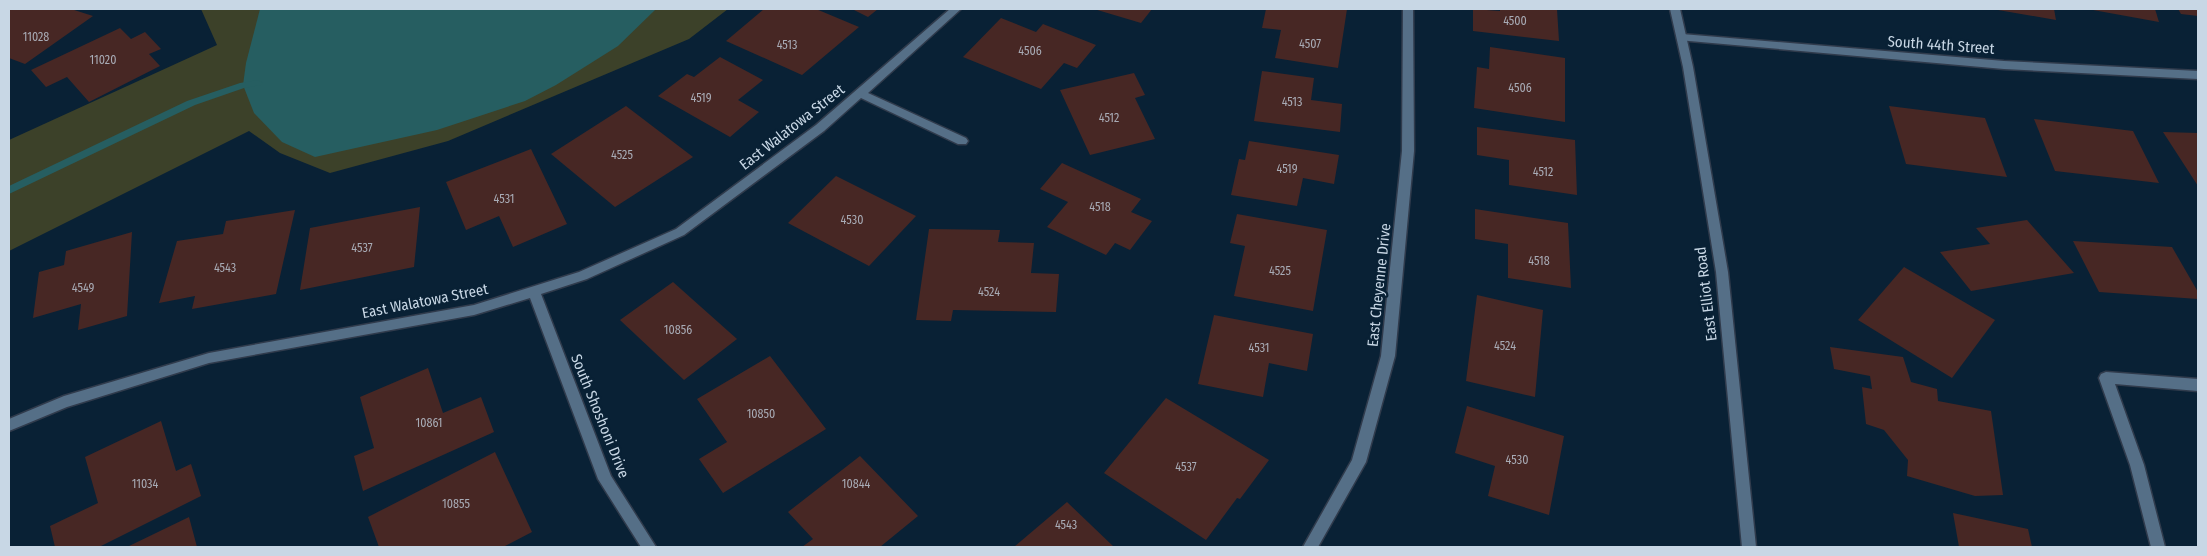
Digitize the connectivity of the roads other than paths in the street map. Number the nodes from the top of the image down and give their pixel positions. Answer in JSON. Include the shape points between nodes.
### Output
{"nodes":[{"id":1,"x":956,"y":9,"type":"edge"},
{"id":2,"x":1408,"y":9,"type":"edge"},
{"id":3,"x":1675,"y":9,"type":"edge"},
{"id":4,"x":1682,"y":38,"type":"junction"},
{"id":5,"x":2198,"y":75,"type":"edge"},
{"id":6,"x":861,"y":94,"type":"junction"},
{"id":7,"x":962,"y":141,"type":"dead end"},
{"id":8,"x":534,"y":292,"type":"junction"},
{"id":9,"x":2198,"y":385,"type":"edge"},
{"id":10,"x":9,"y":424,"type":"edge"},
{"id":11,"x":648,"y":547,"type":"edge"},
{"id":12,"x":1310,"y":547,"type":"edge"},
{"id":13,"x":1749,"y":547,"type":"edge"},
{"id":14,"x":2158,"y":547,"type":"edge"}],
"edges":[{"from":1,"to":6,"type":"street","name":"East Walatowa Street"},
{"from":2,"to":12,"type":"street","name":"East Cheyenne Drive","via":[[1408,151],[1388,356],[1359,462]]},
{"from":3,"to":4,"type":"street","name":"East Elliot Road"},
{"from":4,"to":5,"type":"street","name":"South 44th Street","via":[[2095,72]]},
{"from":4,"to":13,"type":"street","name":"East Elliot Road","via":[[1722,272]]},
{"from":6,"to":7,"type":"street","name":"East Walatowa Street"},
{"from":6,"to":8,"type":"street","name":"East Walatowa Street","via":[[680,232],[583,276]]},
{"from":8,"to":10,"type":"street","name":"East Walatowa Street","via":[[474,310],[209,358],[64,402]]},
{"from":8,"to":11,"type":"street","name":"South Shoshoni Drive","via":[[605,479]]},
{"from":9,"to":14,"type":"street","via":[[2106,378],[2137,465]]}]}
